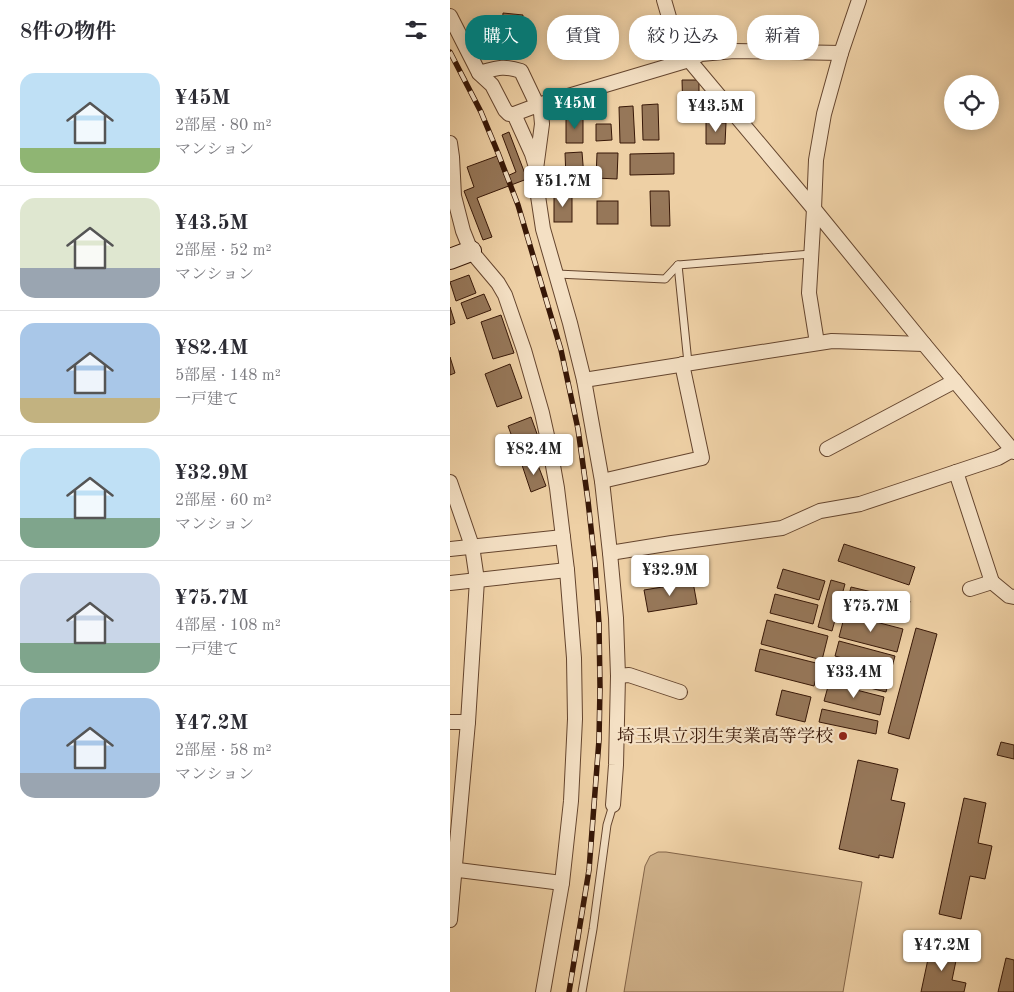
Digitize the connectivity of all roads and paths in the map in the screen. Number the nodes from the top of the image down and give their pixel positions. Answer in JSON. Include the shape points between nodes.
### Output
{"nodes":[{"id":1,"x":664,"y":0,"type":"edge"},
{"id":2,"x":860,"y":0,"type":"edge"},
{"id":3,"x":668,"y":15,"type":"edge"},
{"id":4,"x":450,"y":16,"type":"edge"},
{"id":5,"x":737,"y":51,"type":"edge"},
{"id":6,"x":841,"y":53,"type":"junction"},
{"id":7,"x":689,"y":60,"type":"joint"},
{"id":8,"x":480,"y":73,"type":"junction"},
{"id":9,"x":538,"y":105,"type":"junction"},
{"id":10,"x":514,"y":114,"type":"junction"},
{"id":11,"x":450,"y":143,"type":"edge"},
{"id":12,"x":536,"y":169,"type":"junction"},
{"id":13,"x":814,"y":209,"type":"junction"},
{"id":14,"x":471,"y":251,"type":"junction"},
{"id":15,"x":812,"y":254,"type":"junction"},
{"id":16,"x":450,"y":259,"type":"edge"},
{"id":17,"x":678,"y":265,"type":"junction"},
{"id":18,"x":557,"y":274,"type":"junction"},
{"id":19,"x":817,"y":343,"type":"junction"},
{"id":20,"x":924,"y":344,"type":"junction"},
{"id":21,"x":685,"y":363,"type":"junction"},
{"id":22,"x":584,"y":380,"type":"junction"},
{"id":23,"x":954,"y":381,"type":"junction"},
{"id":24,"x":827,"y":450,"type":"dead end"},
{"id":25,"x":1013,"y":451,"type":"edge"},
{"id":26,"x":956,"y":472,"type":"junction"},
{"id":27,"x":602,"y":481,"type":"junction"},
{"id":28,"x":450,"y":482,"type":"edge"},
{"id":29,"x":563,"y":537,"type":"junction"},
{"id":30,"x":472,"y":546,"type":"junction"},
{"id":31,"x":450,"y":549,"type":"edge"},
{"id":32,"x":610,"y":553,"type":"junction"},
{"id":33,"x":567,"y":570,"type":"junction"},
{"id":34,"x":477,"y":580,"type":"junction"},
{"id":35,"x":992,"y":582,"type":"junction"},
{"id":36,"x":450,"y":583,"type":"edge"},
{"id":37,"x":970,"y":589,"type":"dead end"},
{"id":38,"x":1014,"y":597,"type":"edge"},
{"id":39,"x":618,"y":676,"type":"junction"},
{"id":40,"x":680,"y":692,"type":"dead end"},
{"id":41,"x":450,"y":722,"type":"edge"},
{"id":42,"x":468,"y":722,"type":"junction"},
{"id":43,"x":613,"y":805,"type":"joint"},
{"id":44,"x":452,"y":869,"type":"edge"},
{"id":45,"x":562,"y":883,"type":"junction"},
{"id":46,"x":450,"y":920,"type":"edge"},
{"id":47,"x":542,"y":992,"type":"edge"},
{"id":48,"x":582,"y":992,"type":"edge"}],
"edges":[{"from":1,"to":3,"type":"street"},
{"from":2,"to":6,"type":"street"},
{"from":4,"to":8,"type":"street"},
{"from":5,"to":6,"type":"street"},
{"from":6,"to":13,"type":"street","via":[[824,114],[816,160]]},
{"from":7,"to":9,"type":"street"},
{"from":7,"to":13,"type":"street"},
{"from":8,"to":9,"type":"street","via":[[499,67],[521,71]]},
{"from":8,"to":10,"type":"street","via":[[492,85],[505,110]]},
{"from":9,"to":10,"type":"street"},
{"from":9,"to":12,"type":"street","via":[[542,124]]},
{"from":10,"to":12,"type":"street"},
{"from":11,"to":14,"type":"street","via":[[454,196]]},
{"from":12,"to":18,"type":"street","via":[[543,229]]},
{"from":13,"to":15,"type":"street"},
{"from":13,"to":20,"type":"street"},
{"from":14,"to":16,"type":"street"},
{"from":14,"to":29,"type":"street","via":[[498,283],[513,317],[542,412]]},
{"from":15,"to":17,"type":"lane"},
{"from":15,"to":19,"type":"street","via":[[809,293]]},
{"from":17,"to":18,"type":"lane","via":[[665,279]]},
{"from":17,"to":21,"type":"lane"},
{"from":18,"to":22,"type":"street"},
{"from":19,"to":20,"type":"street"},
{"from":19,"to":21,"type":"street"},
{"from":20,"to":23,"type":"street"},
{"from":21,"to":22,"type":"street"},
{"from":21,"to":27,"type":"street","via":[[702,458]]},
{"from":22,"to":27,"type":"street"},
{"from":23,"to":24,"type":"street"},
{"from":23,"to":25,"type":"street"},
{"from":25,"to":26,"type":"street"},
{"from":26,"to":32,"type":"street","via":[[860,504],[820,511],[782,528]]},
{"from":26,"to":35,"type":"street"},
{"from":27,"to":32,"type":"street"},
{"from":28,"to":30,"type":"street"},
{"from":29,"to":30,"type":"street"},
{"from":29,"to":33,"type":"street"},
{"from":30,"to":31,"type":"street"},
{"from":30,"to":34,"type":"street"},
{"from":32,"to":39,"type":"street"},
{"from":33,"to":34,"type":"street"},
{"from":33,"to":45,"type":"street","via":[[575,719]]},
{"from":34,"to":36,"type":"street"},
{"from":34,"to":42,"type":"street"},
{"from":35,"to":37,"type":"street"},
{"from":35,"to":38,"type":"street"},
{"from":39,"to":40,"type":"street","via":[[629,675]]},
{"from":39,"to":43,"type":"street"},
{"from":41,"to":42,"type":"street"},
{"from":42,"to":44,"type":"street"},
{"from":43,"to":48,"type":"lane","via":[[606,825]]},
{"from":44,"to":45,"type":"street"},
{"from":44,"to":46,"type":"street"},
{"from":45,"to":47,"type":"street"}]}
